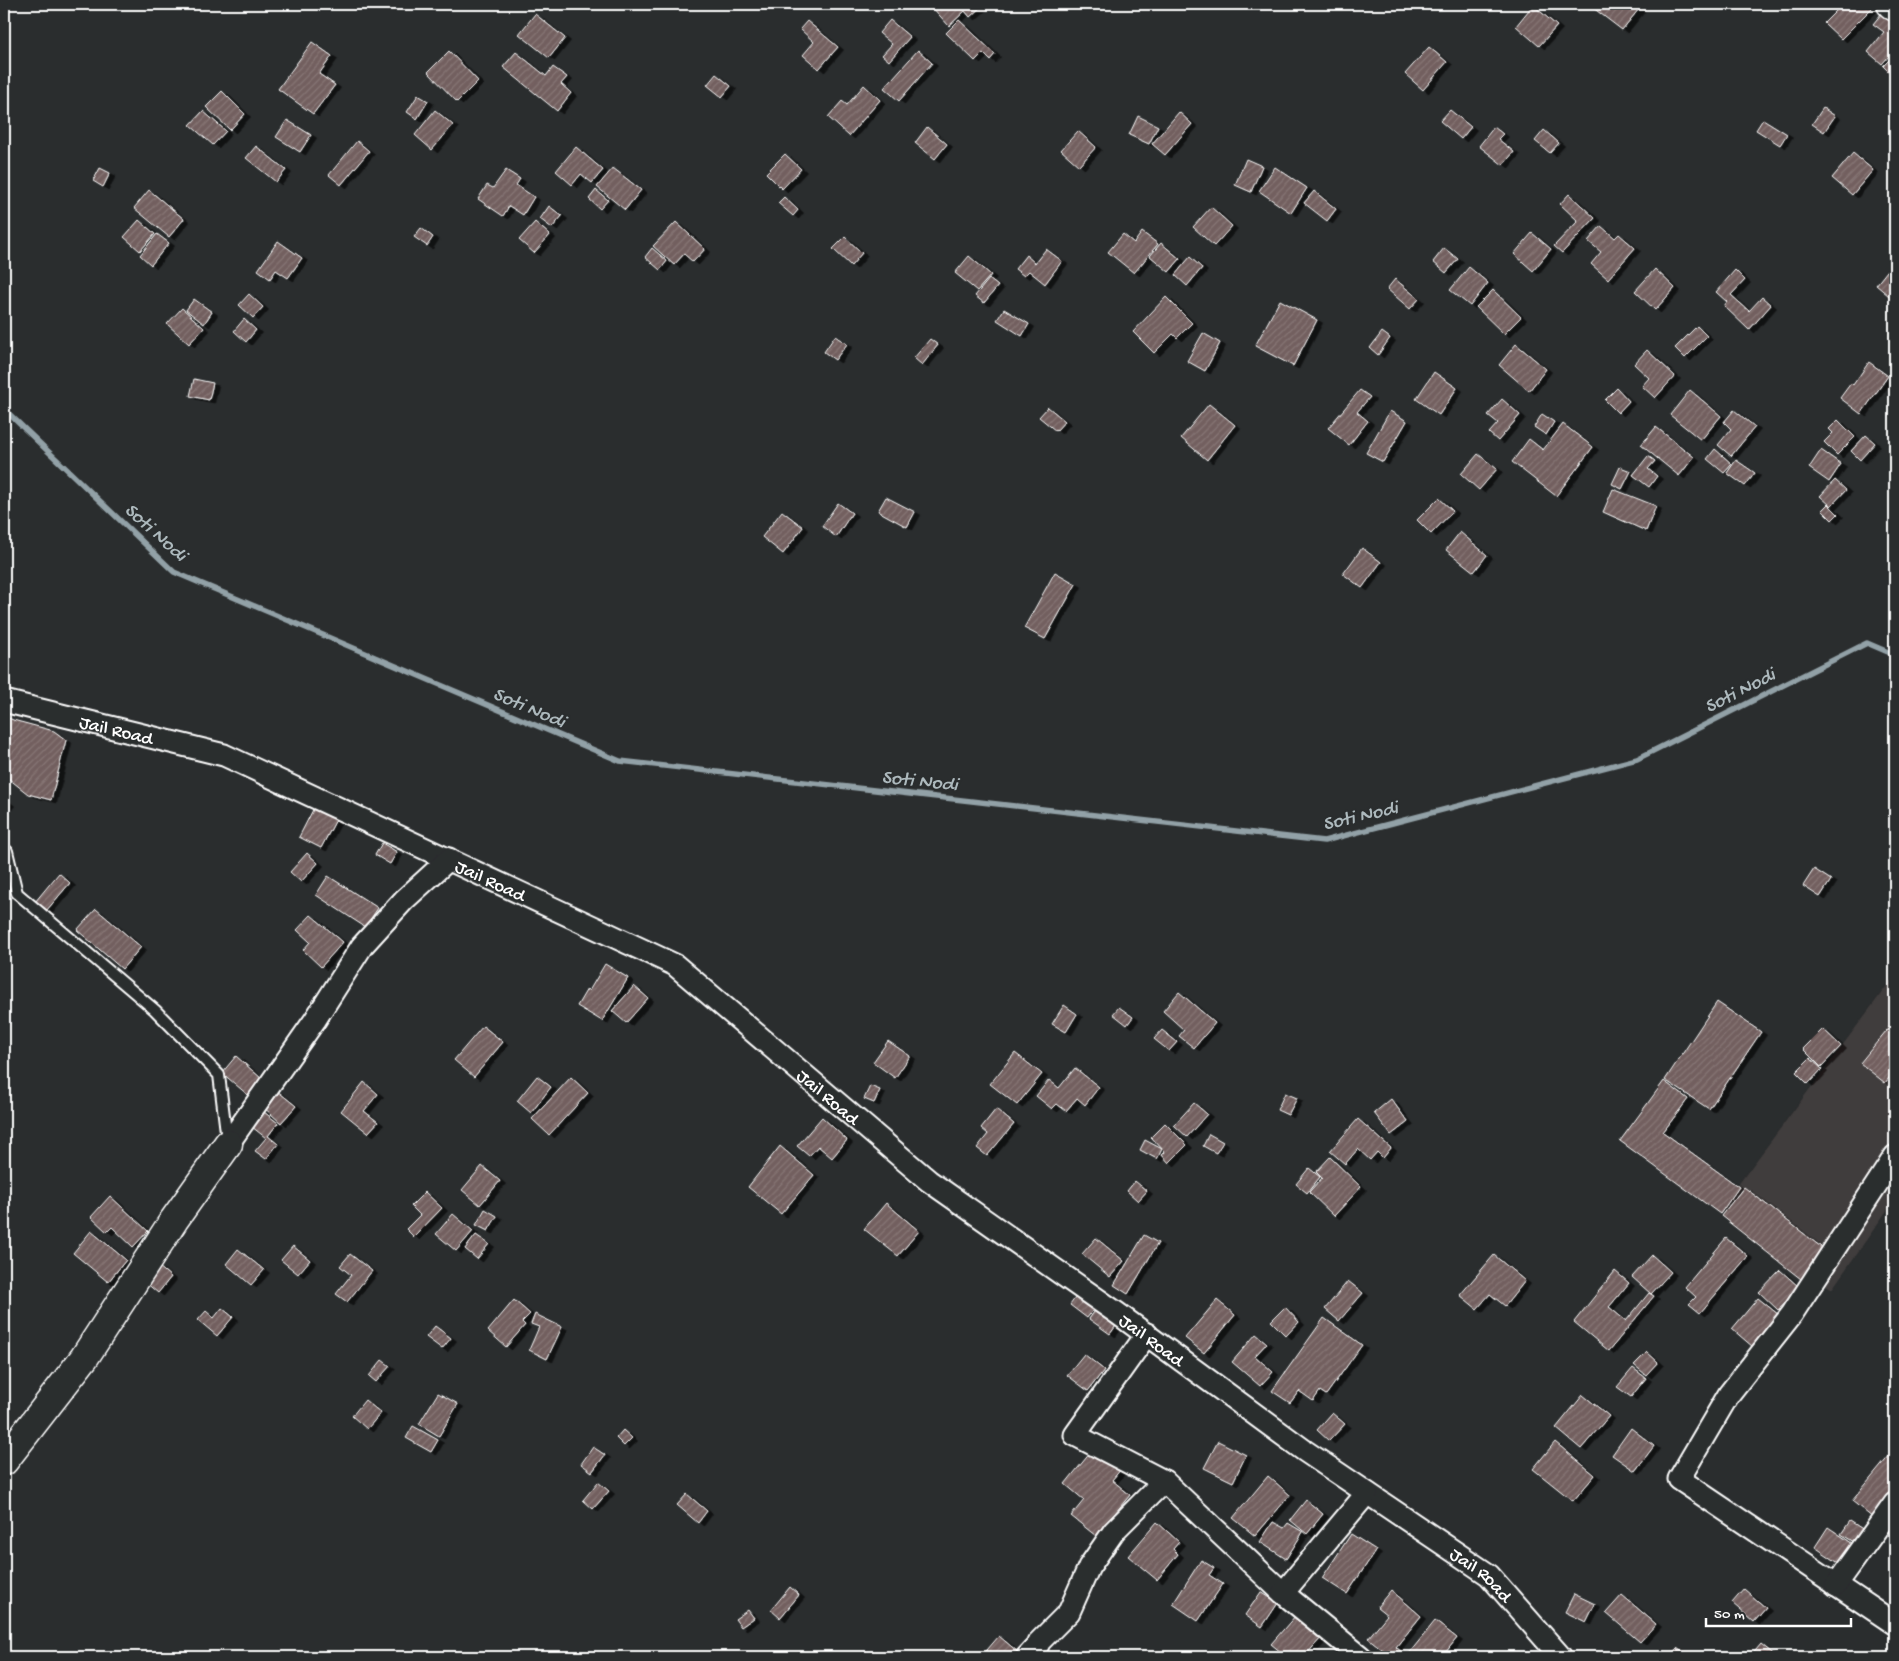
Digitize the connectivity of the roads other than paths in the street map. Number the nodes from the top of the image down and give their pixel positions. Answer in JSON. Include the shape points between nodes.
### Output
{"nodes":[{"id":1,"x":1891,"y":4,"type":"edge"},
{"id":2,"x":1895,"y":7,"type":"edge"},
{"id":3,"x":4,"y":701,"type":"edge"},
{"id":4,"x":4,"y":849,"type":"edge"},
{"id":5,"x":449,"y":859,"type":"junction"},
{"id":6,"x":228,"y":1144,"type":"junction"},
{"id":7,"x":1895,"y":1156,"type":"edge"},
{"id":8,"x":1147,"y":1334,"type":"junction"},
{"id":9,"x":4,"y":1461,"type":"edge"},
{"id":10,"x":1164,"y":1481,"type":"junction"},
{"id":11,"x":1367,"y":1492,"type":"junction"},
{"id":12,"x":1895,"y":1503,"type":"edge"},
{"id":13,"x":1836,"y":1585,"type":"junction"},
{"id":14,"x":1283,"y":1593,"type":"junction"},
{"id":15,"x":1895,"y":1624,"type":"edge"},
{"id":16,"x":1027,"y":1657,"type":"edge"},
{"id":17,"x":1361,"y":1657,"type":"edge"},
{"id":18,"x":1561,"y":1657,"type":"edge"}],
"edges":[{"from":1,"to":2,"type":"main road"},
{"from":3,"to":5,"type":"street","name":"Jail Road","via":[[224,755]]},
{"from":4,"to":6,"type":"lane","via":[[17,892],[155,1010],[219,1076]]},
{"from":5,"to":6,"type":"street","via":[[404,900],[362,946],[315,1020]]},
{"from":5,"to":8,"type":"street","name":"Jail Road","via":[[675,965],[929,1181]]},
{"from":6,"to":9,"type":"main road","via":[[84,1358]]},
{"from":7,"to":13,"type":"street","via":[[1792,1314],[1729,1394],[1679,1479]]},
{"from":8,"to":10,"type":"street","via":[[1075,1435]]},
{"from":8,"to":11,"type":"street","name":"Jail Road","via":[[1305,1451]]},
{"from":10,"to":14,"type":"street"},
{"from":10,"to":16,"type":"street","via":[[1114,1531],[1089,1567],[1069,1612]]},
{"from":11,"to":14,"type":"street"},
{"from":11,"to":18,"type":"street","name":"Jail Road","via":[[1489,1575]]},
{"from":12,"to":13,"type":"street"},
{"from":13,"to":15,"type":"street"},
{"from":14,"to":17,"type":"street"}]}
